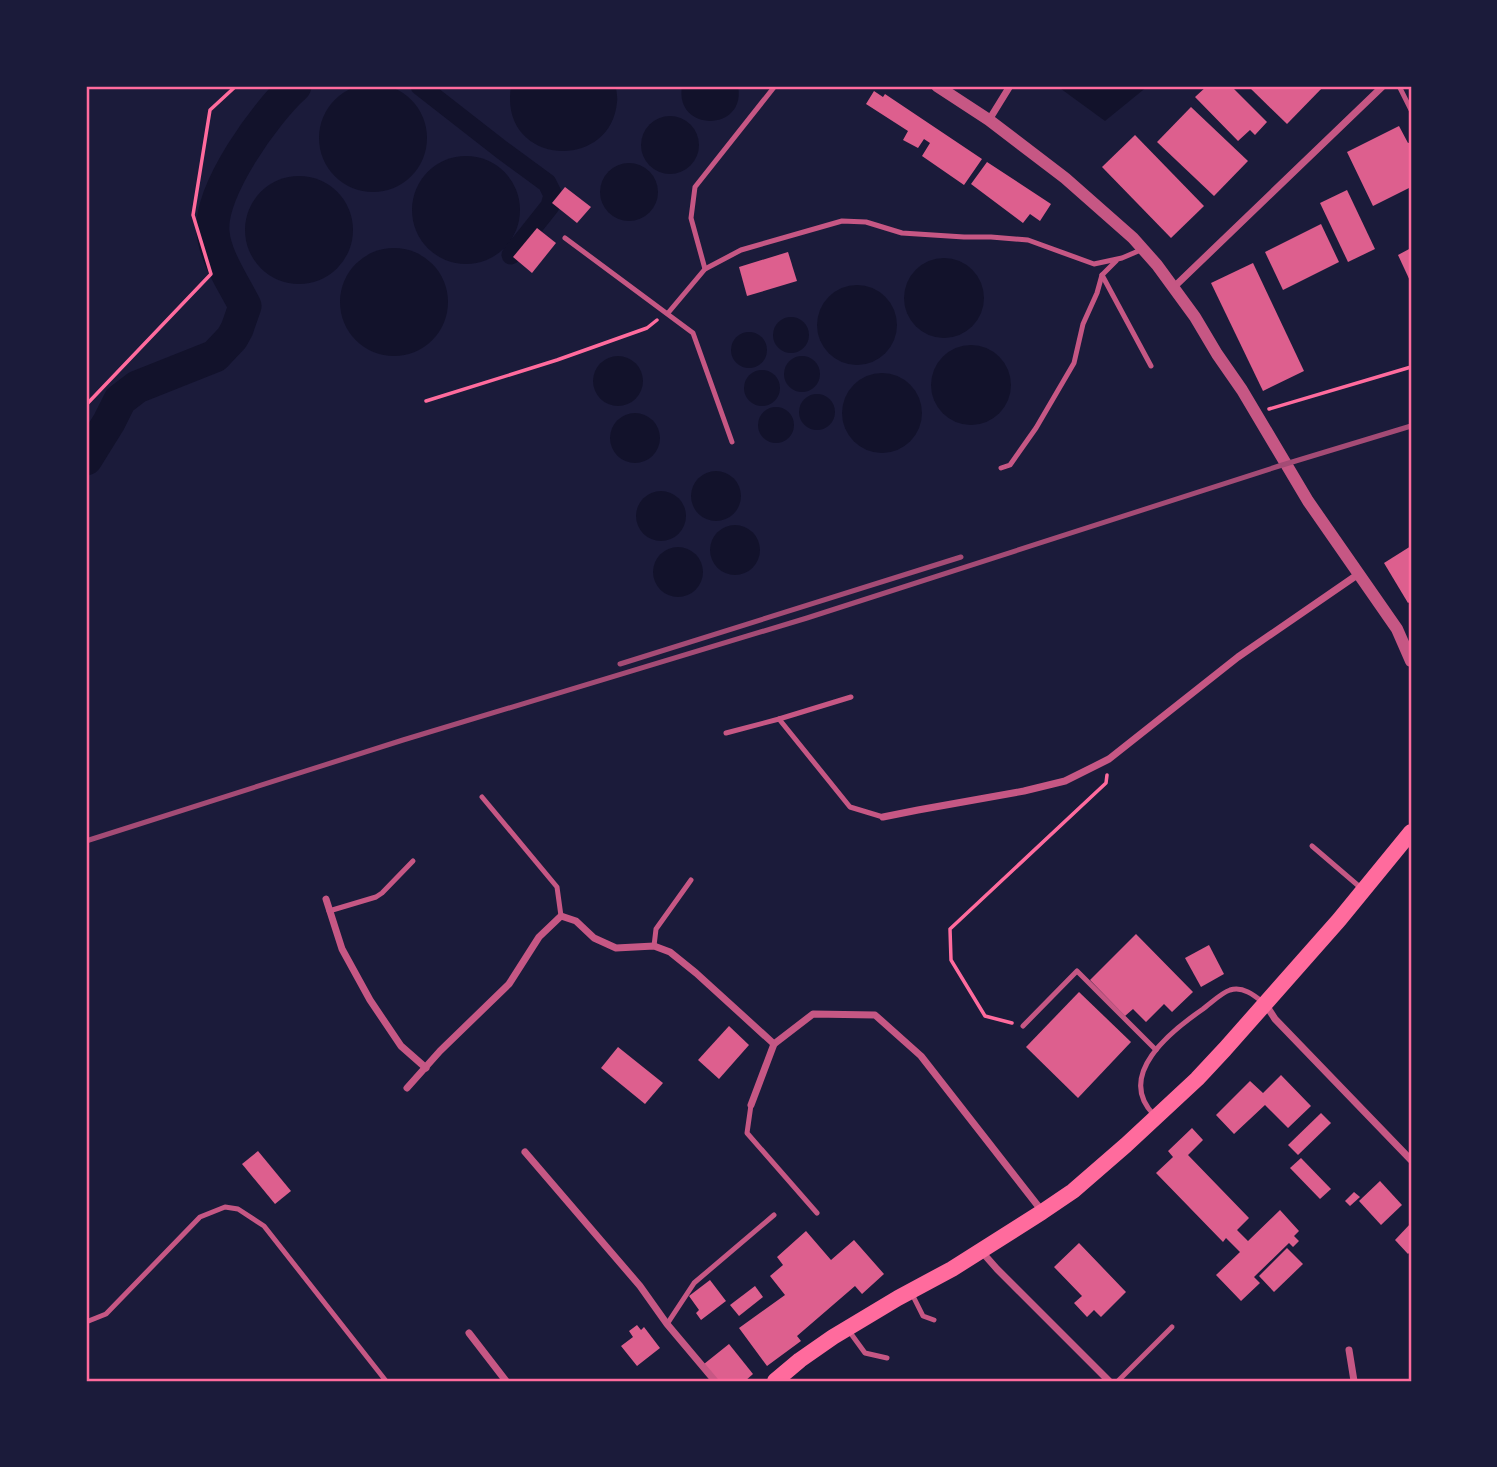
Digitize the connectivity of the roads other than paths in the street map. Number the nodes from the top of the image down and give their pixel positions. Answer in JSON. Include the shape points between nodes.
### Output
{"nodes":[{"id":1,"x":775,"y":86,"type":"edge"},
{"id":2,"x":937,"y":86,"type":"edge"},
{"id":3,"x":1010,"y":86,"type":"edge"},
{"id":4,"x":1383,"y":86,"type":"edge"},
{"id":5,"x":1399,"y":86,"type":"edge"},
{"id":6,"x":1411,"y":110,"type":"edge"},
{"id":7,"x":989,"y":120,"type":"junction"},
{"id":8,"x":565,"y":238,"type":"dead end"},
{"id":9,"x":1143,"y":249,"type":"junction"},
{"id":10,"x":1118,"y":258,"type":"junction"},
{"id":11,"x":705,"y":269,"type":"junction"},
{"id":12,"x":1102,"y":275,"type":"junction"},
{"id":13,"x":1174,"y":287,"type":"junction"},
{"id":14,"x":668,"y":313,"type":"junction"},
{"id":15,"x":1151,"y":366,"type":"dead end"},
{"id":16,"x":732,"y":442,"type":"dead end"},
{"id":17,"x":1001,"y":468,"type":"dead end"},
{"id":18,"x":1360,"y":573,"type":"junction"},
{"id":19,"x":1411,"y":661,"type":"edge"},
{"id":20,"x":851,"y":697,"type":"dead end"},
{"id":21,"x":779,"y":719,"type":"junction"},
{"id":22,"x":726,"y":733,"type":"dead end"},
{"id":23,"x":482,"y":797,"type":"dead end"},
{"id":24,"x":883,"y":817,"type":"joint"},
{"id":25,"x":1411,"y":832,"type":"edge"},
{"id":26,"x":1312,"y":846,"type":"dead end"},
{"id":27,"x":413,"y":861,"type":"dead end"},
{"id":28,"x":691,"y":880,"type":"dead end"},
{"id":29,"x":1364,"y":890,"type":"junction"},
{"id":30,"x":326,"y":900,"type":"dead end"},
{"id":31,"x":329,"y":911,"type":"junction"},
{"id":32,"x":561,"y":916,"type":"junction"},
{"id":33,"x":654,"y":946,"type":"junction"},
{"id":34,"x":1265,"y":1004,"type":"junction"},
{"id":35,"x":1023,"y":1026,"type":"road end"},
{"id":36,"x":774,"y":1044,"type":"junction"},
{"id":37,"x":1156,"y":1050,"type":"junction"},
{"id":38,"x":426,"y":1068,"type":"junction"},
{"id":39,"x":407,"y":1088,"type":"dead end"},
{"id":40,"x":751,"y":1105,"type":"joint"},
{"id":41,"x":1156,"y":1117,"type":"junction"},
{"id":42,"x":526,"y":1152,"type":"dead end"},
{"id":43,"x":1411,"y":1160,"type":"edge"},
{"id":44,"x":1042,"y":1212,"type":"junction"},
{"id":45,"x":817,"y":1213,"type":"dead end"},
{"id":46,"x":774,"y":1214,"type":"dead end"},
{"id":47,"x":981,"y":1251,"type":"junction"},
{"id":48,"x":911,"y":1291,"type":"junction"},
{"id":49,"x":934,"y":1320,"type":"dead end"},
{"id":50,"x":86,"y":1322,"type":"edge"},
{"id":51,"x":667,"y":1324,"type":"junction"},
{"id":52,"x":1172,"y":1327,"type":"dead end"},
{"id":53,"x":847,"y":1328,"type":"junction"},
{"id":54,"x":469,"y":1333,"type":"dead end"},
{"id":55,"x":1349,"y":1350,"type":"dead end"},
{"id":56,"x":887,"y":1358,"type":"dead end"},
{"id":57,"x":386,"y":1381,"type":"edge"},
{"id":58,"x":506,"y":1381,"type":"edge"},
{"id":59,"x":715,"y":1381,"type":"edge"},
{"id":60,"x":775,"y":1381,"type":"edge"},
{"id":61,"x":1109,"y":1381,"type":"edge"},
{"id":62,"x":1118,"y":1381,"type":"edge"},
{"id":63,"x":1354,"y":1381,"type":"edge"}],
"edges":[{"from":1,"to":11,"type":"lane","via":[[695,187],[691,218]]},
{"from":2,"to":7,"type":"street"},
{"from":3,"to":7,"type":"street"},
{"from":4,"to":13,"type":"street"},
{"from":5,"to":6,"type":"lane"},
{"from":7,"to":9,"type":"street","via":[[1065,178]]},
{"from":8,"to":14,"type":"lane"},
{"from":9,"to":10,"type":"lane"},
{"from":9,"to":13,"type":"street"},
{"from":10,"to":11,"type":"lane","via":[[1094,264],[1028,240],[902,233],[866,222],[842,221],[741,250]]},
{"from":10,"to":12,"type":"lane"},
{"from":11,"to":14,"type":"lane"},
{"from":12,"to":15,"type":"lane"},
{"from":12,"to":17,"type":"lane","via":[[1074,363],[1036,428],[1010,465]]},
{"from":13,"to":18,"type":"street","via":[[1308,501]]},
{"from":14,"to":16,"type":"lane","via":[[694,333]]},
{"from":18,"to":19,"type":"street","via":[[1397,629]]},
{"from":18,"to":24,"type":"street","via":[[1238,657],[1109,759],[1065,781]]},
{"from":20,"to":21,"type":"lane"},
{"from":21,"to":22,"type":"lane"},
{"from":21,"to":24,"type":"lane","via":[[850,807]]},
{"from":23,"to":32,"type":"lane","via":[[557,887]]},
{"from":25,"to":29,"type":"main road"},
{"from":26,"to":29,"type":"lane"},
{"from":27,"to":31,"type":"lane","via":[[376,897]]},
{"from":28,"to":33,"type":"lane","via":[[656,929]]},
{"from":29,"to":34,"type":"main road"},
{"from":30,"to":31,"type":"street"},
{"from":31,"to":38,"type":"street","via":[[342,949],[370,1000],[401,1046]]},
{"from":32,"to":33,"type":"street","via":[[616,948]]},
{"from":32,"to":38,"type":"street","via":[[538,937],[509,984]]},
{"from":33,"to":36,"type":"street","via":[[670,952],[696,973]]},
{"from":34,"to":37,"type":"lane","via":[[1244,989],[1229,990],[1179,1026]]},
{"from":34,"to":41,"type":"main road"},
{"from":34,"to":43,"type":"street"},
{"from":35,"to":37,"type":"lane","via":[[1077,971]]},
{"from":36,"to":40,"type":"street"},
{"from":36,"to":44,"type":"street","via":[[813,1014],[875,1015],[921,1056]]},
{"from":37,"to":41,"type":"lane","via":[[1143,1068],[1139,1086],[1146,1107]]},
{"from":38,"to":39,"type":"street"},
{"from":40,"to":45,"type":"lane","via":[[747,1133]]},
{"from":41,"to":44,"type":"main road","via":[[1073,1191]]},
{"from":42,"to":51,"type":"street"},
{"from":44,"to":47,"type":"main road"},
{"from":46,"to":51,"type":"lane","via":[[694,1283]]},
{"from":47,"to":48,"type":"main road"},
{"from":47,"to":61,"type":"street"},
{"from":48,"to":49,"type":"lane","via":[[923,1316]]},
{"from":48,"to":53,"type":"main road"},
{"from":50,"to":57,"type":"lane","via":[[106,1314],[201,1217],[225,1207],[238,1209],[264,1226]]},
{"from":51,"to":59,"type":"street"},
{"from":52,"to":62,"type":"lane"},
{"from":53,"to":56,"type":"lane","via":[[865,1353]]},
{"from":53,"to":60,"type":"main road"},
{"from":54,"to":58,"type":"street"},
{"from":55,"to":63,"type":"street"}]}
